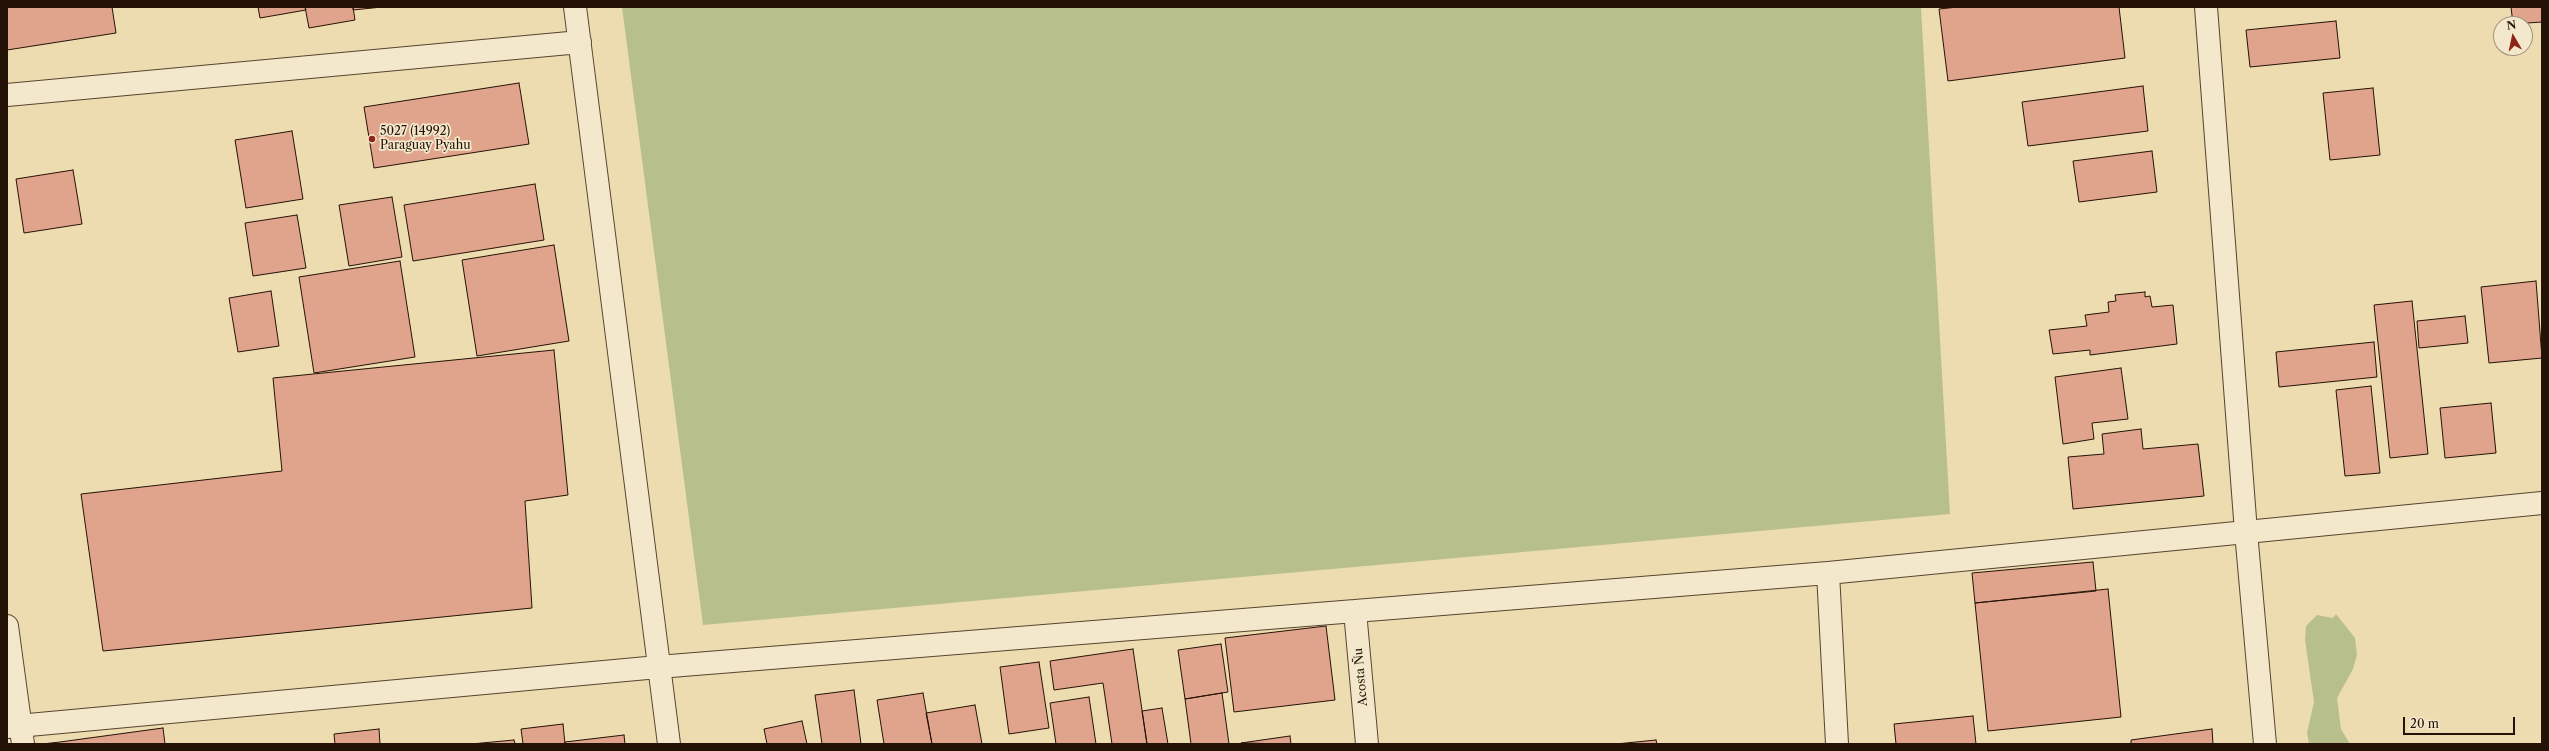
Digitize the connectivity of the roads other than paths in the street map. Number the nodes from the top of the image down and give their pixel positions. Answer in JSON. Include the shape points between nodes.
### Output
{"nodes":[{"id":1,"x":576,"y":7,"type":"edge"},
{"id":2,"x":2206,"y":7,"type":"edge"},
{"id":3,"x":580,"y":42,"type":"junction"},
{"id":4,"x":7,"y":95,"type":"edge"},
{"id":5,"x":2542,"y":503,"type":"edge"},
{"id":6,"x":2246,"y":532,"type":"junction"},
{"id":7,"x":1828,"y":573,"type":"junction"},
{"id":8,"x":1355,"y":611,"type":"junction"},
{"id":9,"x":7,"y":626,"type":"edge"},
{"id":10,"x":658,"y":667,"type":"junction"},
{"id":11,"x":17,"y":732,"type":"edge"},
{"id":12,"x":669,"y":744,"type":"edge"},
{"id":13,"x":1367,"y":744,"type":"edge"},
{"id":14,"x":1837,"y":744,"type":"edge"},
{"id":15,"x":2265,"y":744,"type":"edge"}],
"edges":[{"from":1,"to":3,"type":"street"},
{"from":2,"to":6,"type":"street"},
{"from":3,"to":4,"type":"street"},
{"from":3,"to":10,"type":"street"},
{"from":5,"to":6,"type":"street"},
{"from":6,"to":7,"type":"street"},
{"from":6,"to":15,"type":"street"},
{"from":7,"to":8,"type":"street"},
{"from":7,"to":14,"type":"street"},
{"from":8,"to":10,"type":"street"},
{"from":8,"to":13,"type":"street","name":"Acosta Ñu"},
{"from":9,"to":11,"type":"street"},
{"from":10,"to":11,"type":"street"},
{"from":10,"to":12,"type":"street"}]}
